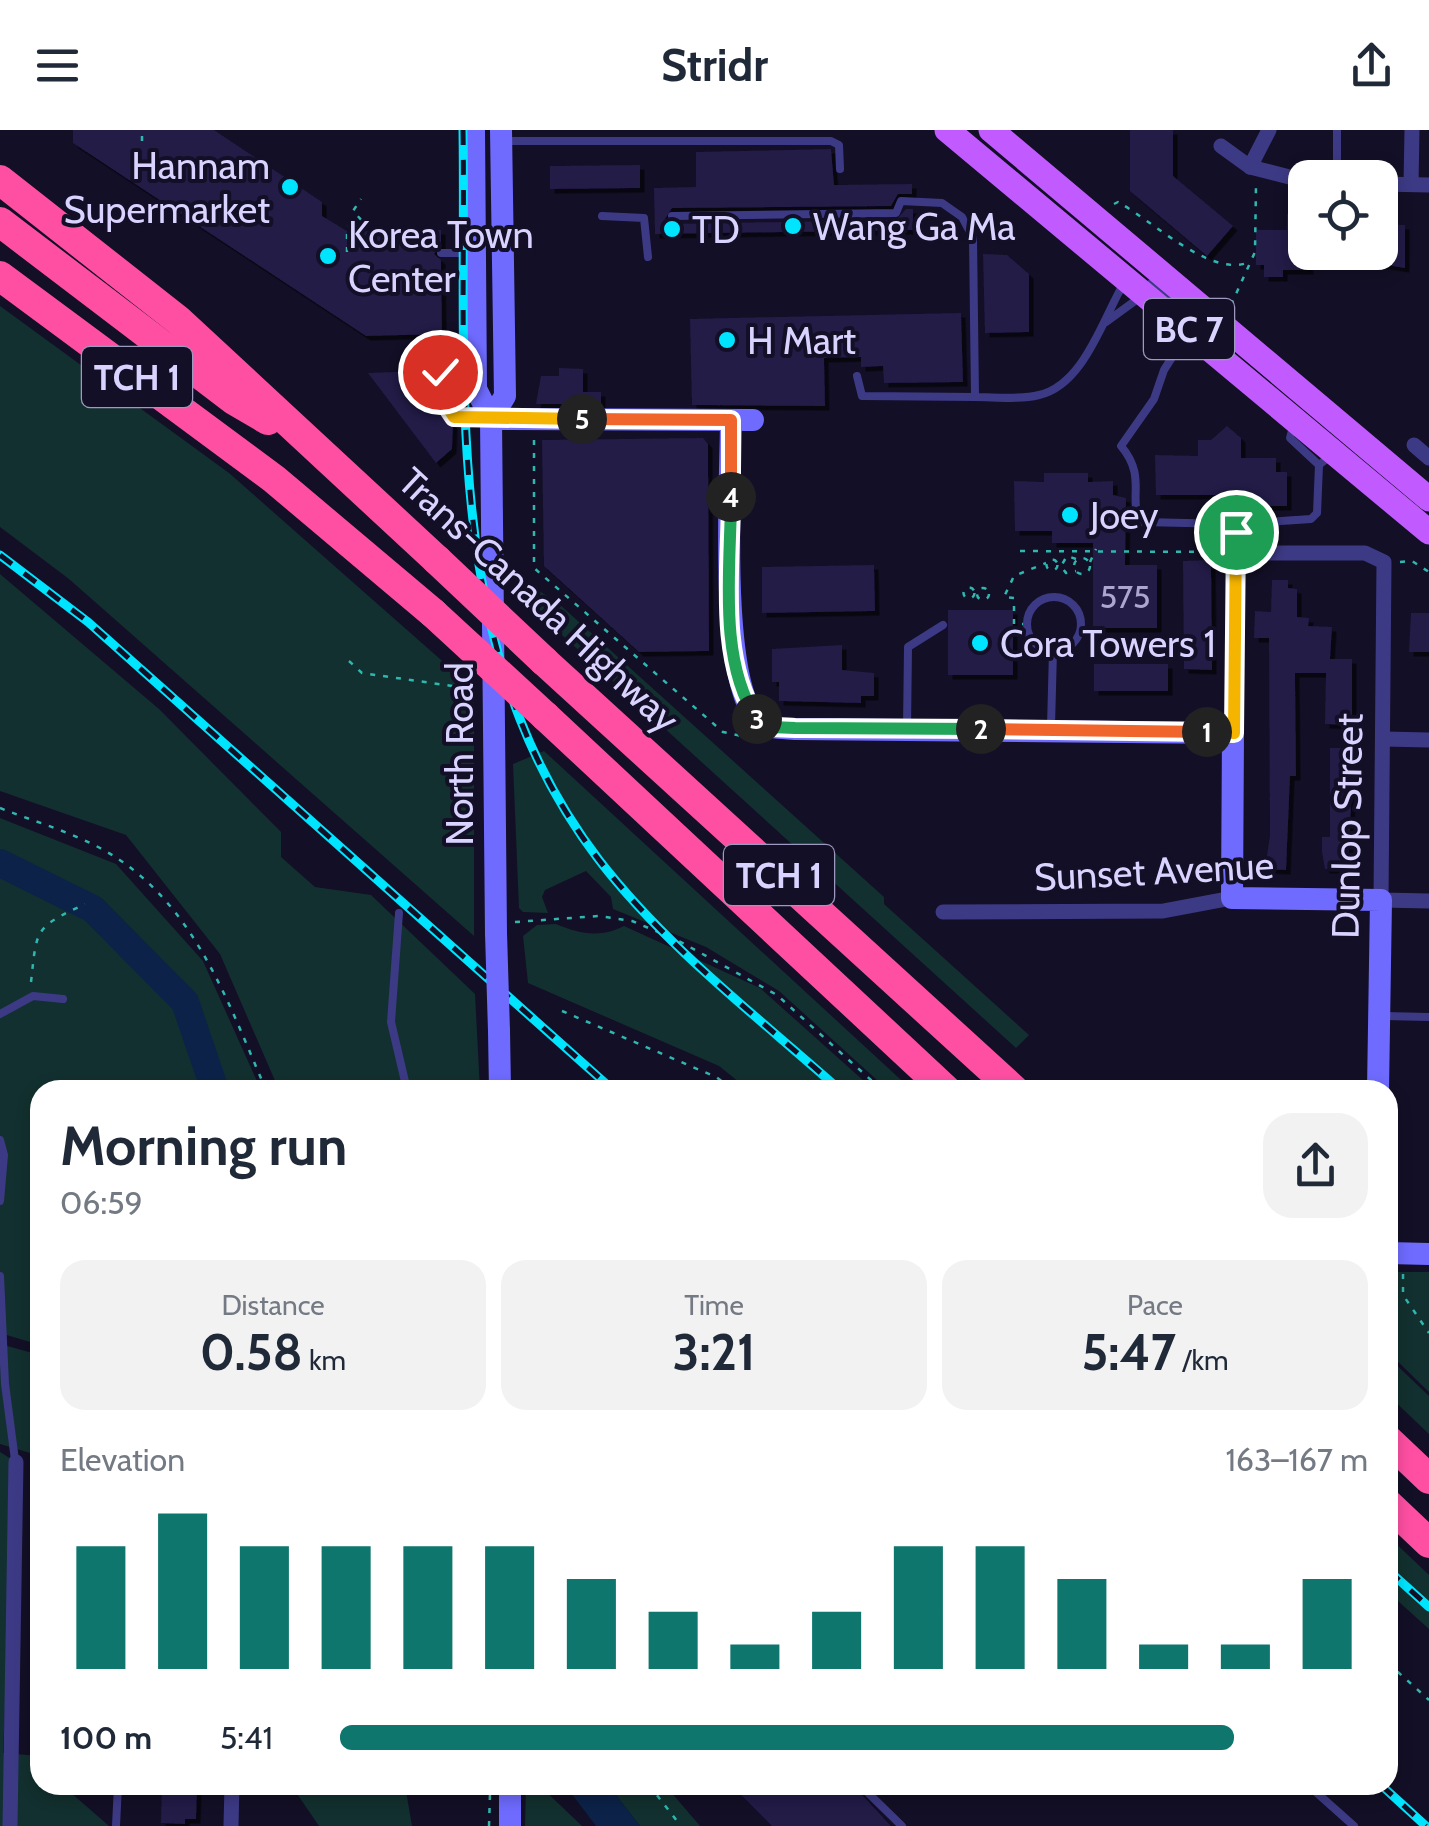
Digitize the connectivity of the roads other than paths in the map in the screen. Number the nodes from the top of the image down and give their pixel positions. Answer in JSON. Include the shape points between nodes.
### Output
{"nodes":[{"id":1,"x":474,"y":130,"type":"edge"},
{"id":2,"x":946,"y":130,"type":"edge"},
{"id":3,"x":991,"y":130,"type":"edge"},
{"id":4,"x":1269,"y":130,"type":"edge"},
{"id":5,"x":1337,"y":130,"type":"edge"},
{"id":6,"x":1412,"y":130,"type":"edge"},
{"id":7,"x":501,"y":136,"type":"edge"},
{"id":8,"x":1221,"y":146,"type":"dead end"},
{"id":9,"x":1337,"y":160,"type":"edge"},
{"id":10,"x":1254,"y":168,"type":"junction"},
{"id":11,"x":840,"y":169,"type":"dead end"},
{"id":12,"x":1288,"y":177,"type":"edge"},
{"id":13,"x":0,"y":180,"type":"edge"},
{"id":14,"x":1398,"y":184,"type":"edge"},
{"id":15,"x":1411,"y":184,"type":"junction"},
{"id":16,"x":1429,"y":184,"type":"edge"},
{"id":17,"x":476,"y":213,"type":"junction"},
{"id":18,"x":602,"y":216,"type":"dead end"},
{"id":19,"x":672,"y":216,"type":"dead end"},
{"id":20,"x":0,"y":222,"type":"edge"},
{"id":21,"x":0,"y":234,"type":"edge"},
{"id":22,"x":442,"y":253,"type":"dead end"},
{"id":23,"x":476,"y":253,"type":"junction"},
{"id":24,"x":503,"y":254,"type":"junction"},
{"id":25,"x":648,"y":258,"type":"dead end"},
{"id":26,"x":0,"y":276,"type":"edge"},
{"id":27,"x":476,"y":287,"type":"junction"},
{"id":28,"x":1136,"y":287,"type":"junction"},
{"id":29,"x":1106,"y":322,"type":"junction"},
{"id":30,"x":1203,"y":326,"type":"junction"},
{"id":31,"x":440,"y":372,"type":"dead end"},
{"id":32,"x":857,"y":376,"type":"dead end"},
{"id":33,"x":975,"y":397,"type":"junction"},
{"id":34,"x":491,"y":418,"type":"junction"},
{"id":35,"x":314,"y":446,"type":"junction"},
{"id":36,"x":1414,"y":446,"type":"dead end"},
{"id":37,"x":1429,"y":458,"type":"edge"},
{"id":38,"x":1327,"y":459,"type":"junction"},
{"id":39,"x":1402,"y":477,"type":"junction"},
{"id":40,"x":274,"y":480,"type":"junction"},
{"id":41,"x":1429,"y":498,"type":"edge"},
{"id":42,"x":1429,"y":532,"type":"edge"},
{"id":43,"x":1266,"y":552,"type":"junction"},
{"id":44,"x":1236,"y":553,"type":"junction"},
{"id":45,"x":943,"y":625,"type":"dead end"},
{"id":46,"x":1052,"y":651,"type":"junction"},
{"id":47,"x":907,"y":728,"type":"junction"},
{"id":48,"x":1051,"y":730,"type":"junction"},
{"id":49,"x":1234,"y":733,"type":"junction"},
{"id":50,"x":1384,"y":739,"type":"junction"},
{"id":51,"x":1429,"y":740,"type":"edge"},
{"id":52,"x":1232,"y":898,"type":"junction"},
{"id":53,"x":1381,"y":900,"type":"junction"},
{"id":54,"x":1429,"y":900,"type":"edge"},
{"id":55,"x":943,"y":912,"type":"dead end"},
{"id":56,"x":399,"y":913,"type":"dead end"},
{"id":57,"x":63,"y":1000,"type":"dead end"},
{"id":58,"x":0,"y":1014,"type":"edge"},
{"id":59,"x":1380,"y":1016,"type":"junction"},
{"id":60,"x":1429,"y":1017,"type":"edge"},
{"id":61,"x":405,"y":1080,"type":"edge"},
{"id":62,"x":500,"y":1080,"type":"edge"},
{"id":63,"x":935,"y":1080,"type":"edge"},
{"id":64,"x":1003,"y":1080,"type":"edge"},
{"id":65,"x":1378,"y":1080,"type":"edge"},
{"id":66,"x":0,"y":1140,"type":"edge"},
{"id":67,"x":0,"y":1202,"type":"edge"},
{"id":68,"x":1398,"y":1253,"type":"edge"},
{"id":69,"x":1429,"y":1254,"type":"edge"},
{"id":70,"x":0,"y":1276,"type":"edge"},
{"id":71,"x":1398,"y":1450,"type":"edge"},
{"id":72,"x":16,"y":1462,"type":"joint"},
{"id":73,"x":1429,"y":1480,"type":"edge"},
{"id":74,"x":1398,"y":1514,"type":"edge"},
{"id":75,"x":1429,"y":1543,"type":"edge"},
{"id":76,"x":118,"y":1795,"type":"edge"},
{"id":77,"x":232,"y":1795,"type":"edge"},
{"id":78,"x":510,"y":1795,"type":"edge"},
{"id":79,"x":870,"y":1795,"type":"edge"},
{"id":80,"x":1319,"y":1795,"type":"edge"},
{"id":81,"x":10,"y":1826,"type":"edge"},
{"id":82,"x":116,"y":1826,"type":"edge"},
{"id":83,"x":231,"y":1826,"type":"edge"},
{"id":84,"x":510,"y":1826,"type":"edge"},
{"id":85,"x":902,"y":1826,"type":"edge"},
{"id":86,"x":1354,"y":1826,"type":"edge"}],
"edges":[{"from":1,"to":17,"type":"street","name":"North Road"},
{"from":2,"to":28,"type":"main road","number":"BC 7"},
{"from":3,"to":30,"type":"main road","number":"BC 7"},
{"from":4,"to":10,"type":"street"},
{"from":5,"to":9,"type":"lane"},
{"from":6,"to":15,"type":"street"},
{"from":7,"to":11,"type":"lane","via":[[831,141],[840,146]]},
{"from":7,"to":24,"type":"street","name":"North Road"},
{"from":8,"to":10,"type":"street"},
{"from":10,"to":12,"type":"street"},
{"from":13,"to":35,"type":"highway","name":"Trans-Canada Highway","number":"TCH 1","via":[[178,320]]},
{"from":14,"to":15,"type":"street"},
{"from":15,"to":16,"type":"street"},
{"from":17,"to":23,"type":"street","name":"North Road"},
{"from":17,"to":24,"type":"street"},
{"from":18,"to":25,"type":"lane","via":[[644,218]]},
{"from":19,"to":33,"type":"lane","via":[[896,213],[902,201],[931,200],[952,208],[974,238]]},
{"from":20,"to":35,"type":"highway","via":[[234,400]]},
{"from":21,"to":40,"type":"highway","via":[[199,394]]},
{"from":22,"to":23,"type":"lane"},
{"from":23,"to":27,"type":"street","name":"North Road"},
{"from":24,"to":27,"type":"street"},
{"from":24,"to":34,"type":"street","name":"North Road","via":[[505,396]]},
{"from":26,"to":40,"type":"highway","number":"TCH 1"},
{"from":27,"to":34,"type":"street","name":"North Road","via":[[476,389]]},
{"from":28,"to":29,"type":"lane"},
{"from":28,"to":29,"type":"lane"},
{"from":28,"to":30,"type":"main road","number":"BC 7"},
{"from":29,"to":33,"type":"lane","via":[[1052,391]]},
{"from":30,"to":38,"type":"main road","number":"BC 7"},
{"from":30,"to":39,"type":"main road","number":"BC 7","via":[[1255,353]]},
{"from":30,"to":44,"type":"lane","via":[[1164,370],[1154,399],[1121,446],[1136,467],[1136,510],[1143,522],[1229,524],[1236,528]]},
{"from":31,"to":34,"type":"lane","via":[[442,399],[454,417]]},
{"from":32,"to":33,"type":"lane","via":[[862,396]]},
{"from":34,"to":47,"type":"street","via":[[742,420],[732,630],[753,714],[776,727]]},
{"from":34,"to":62,"type":"street","name":"North Road","bridge":true},
{"from":35,"to":64,"type":"highway","name":"Trans-Canada Highway","number":"TCH 1","bridge":true},
{"from":36,"to":37,"type":"street"},
{"from":38,"to":39,"type":"lane","via":[[1353,454]]},
{"from":38,"to":42,"type":"main road","number":"BC 7"},
{"from":38,"to":43,"type":"lane","via":[[1317,513],[1267,522]]},
{"from":39,"to":41,"type":"main road","number":"BC 7"},
{"from":40,"to":63,"type":"highway","number":"TCH 1","bridge":true,"via":[[433,613]]},
{"from":43,"to":44,"type":"street"},
{"from":43,"to":50,"type":"street","name":"Dunlop Street","via":[[1365,554],[1384,562]]},
{"from":44,"to":49,"type":"street"},
{"from":45,"to":47,"type":"lane","via":[[907,650]]},
{"from":46,"to":46,"type":"lane","via":[[1036,644],[1027,624],[1030,610],[1044,599],[1062,599],[1076,609],[1081,625],[1075,641]]},
{"from":46,"to":48,"type":"lane"},
{"from":47,"to":48,"type":"street"},
{"from":48,"to":49,"type":"street"},
{"from":49,"to":52,"type":"street"},
{"from":50,"to":51,"type":"street"},
{"from":50,"to":53,"type":"street","name":"Dunlop Street"},
{"from":52,"to":53,"type":"street","name":"Sunset Avenue"},
{"from":52,"to":55,"type":"street","name":"Sunset Avenue","via":[[1163,911]]},
{"from":53,"to":54,"type":"street","name":"Sunset Avenue"},
{"from":53,"to":59,"type":"street","name":"Dunlop Street"},
{"from":56,"to":61,"type":"lane","via":[[391,1022]]},
{"from":57,"to":58,"type":"lane","via":[[29,999]]},
{"from":59,"to":60,"type":"lane"},
{"from":59,"to":65,"type":"street","name":"Dunlop Street"},
{"from":66,"to":67,"type":"lane"},
{"from":68,"to":69,"type":"street"},
{"from":70,"to":72,"type":"lane"},
{"from":71,"to":73,"type":"highway"},
{"from":72,"to":81,"type":"street"},
{"from":74,"to":75,"type":"highway"},
{"from":76,"to":82,"type":"lane"},
{"from":77,"to":83,"type":"street"},
{"from":78,"to":84,"type":"street"},
{"from":79,"to":85,"type":"lane"},
{"from":80,"to":86,"type":"lane"}]}
